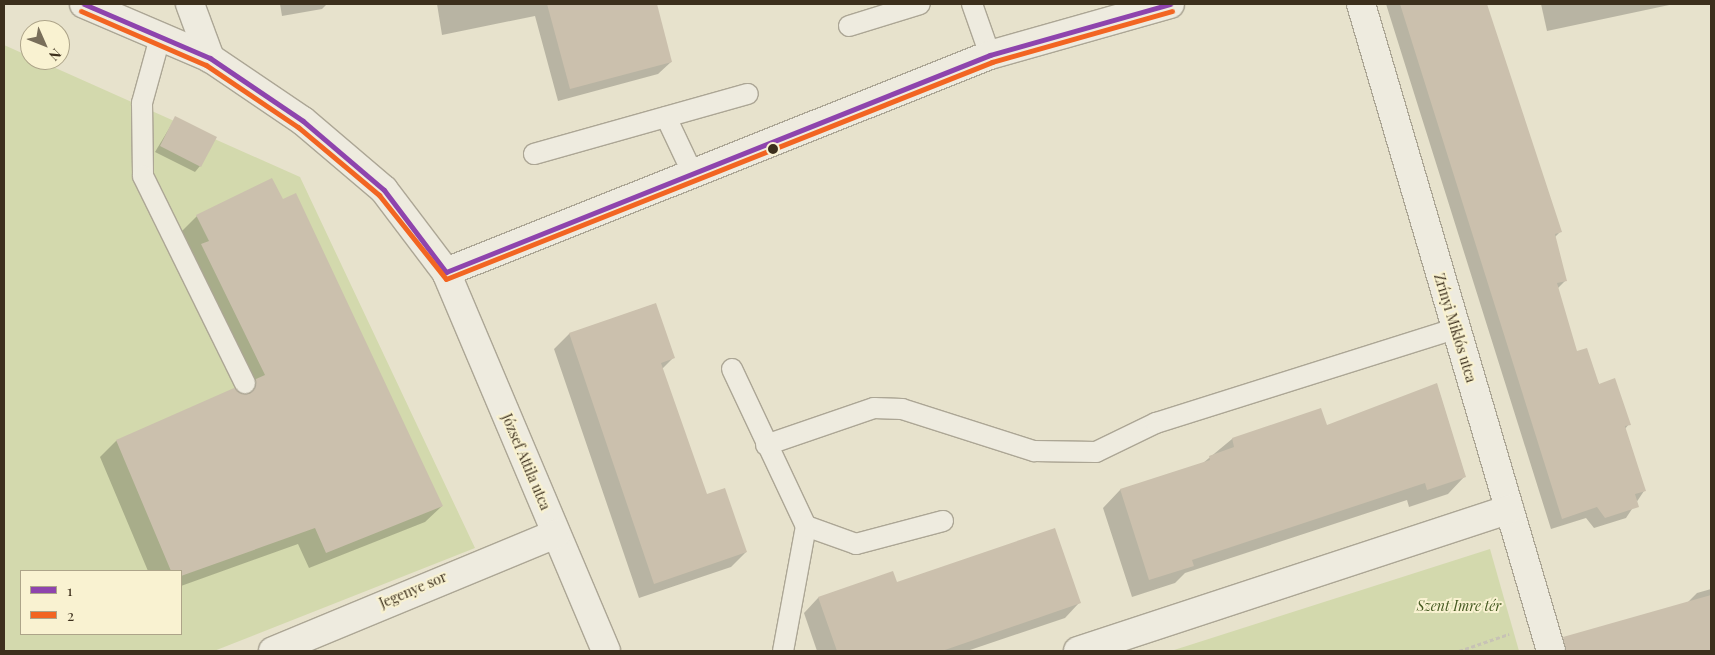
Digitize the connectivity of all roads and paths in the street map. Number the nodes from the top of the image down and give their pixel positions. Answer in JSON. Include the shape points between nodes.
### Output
{"nodes":[{"id":1,"x":84,"y":4,"type":"edge"},
{"id":2,"x":190,"y":4,"type":"edge"},
{"id":3,"x":920,"y":4,"type":"edge"},
{"id":4,"x":972,"y":4,"type":"edge"},
{"id":5,"x":1170,"y":4,"type":"edge"},
{"id":6,"x":1361,"y":4,"type":"edge"},
{"id":7,"x":849,"y":26,"type":"dead end"},
{"id":8,"x":161,"y":34,"type":"junction"},
{"id":9,"x":990,"y":56,"type":"junction"},
{"id":10,"x":210,"y":58,"type":"junction"},
{"id":11,"x":748,"y":94,"type":"dead end"},
{"id":12,"x":666,"y":117,"type":"junction"},
{"id":13,"x":534,"y":154,"type":"dead end"},
{"id":14,"x":693,"y":174,"type":"junction"},
{"id":15,"x":446,"y":272,"type":"junction"},
{"id":16,"x":1455,"y":329,"type":"junction"},
{"id":17,"x":732,"y":369,"type":"dead end"},
{"id":18,"x":245,"y":383,"type":"dead end"},
{"id":19,"x":766,"y":445,"type":"junction"},
{"id":20,"x":1510,"y":509,"type":"junction"},
{"id":21,"x":943,"y":521,"type":"dead end"},
{"id":22,"x":806,"y":526,"type":"junction"},
{"id":23,"x":556,"y":534,"type":"junction"},
{"id":24,"x":1543,"y":622,"type":"junction"},
{"id":25,"x":1086,"y":650,"type":"edge"},
{"id":26,"x":273,"y":651,"type":"edge"},
{"id":27,"x":606,"y":651,"type":"edge"},
{"id":28,"x":783,"y":651,"type":"edge"},
{"id":29,"x":1459,"y":651,"type":"edge"},
{"id":30,"x":1551,"y":651,"type":"edge"}],
"edges":[{"from":1,"to":8,"type":"street","name":"József Attila utca"},
{"from":2,"to":10,"type":"street"},
{"from":3,"to":7,"type":"lane"},
{"from":4,"to":9,"type":"lane"},
{"from":5,"to":9,"type":"street"},
{"from":6,"to":16,"type":"street","name":"Zrínyi Miklós utca"},
{"from":8,"to":10,"type":"street","name":"József Attila utca"},
{"from":8,"to":18,"type":"lane","via":[[142,103],[143,176]]},
{"from":9,"to":14,"type":"street"},
{"from":10,"to":15,"type":"street","name":"József Attila utca","via":[[303,120],[384,190]]},
{"from":11,"to":12,"type":"lane"},
{"from":12,"to":13,"type":"lane"},
{"from":12,"to":14,"type":"lane"},
{"from":14,"to":15,"type":"street"},
{"from":15,"to":23,"type":"street","name":"József Attila utca"},
{"from":16,"to":19,"type":"lane","via":[[1156,424],[1096,452],[1034,451],[902,409],[874,408]]},
{"from":16,"to":20,"type":"street","name":"Zrínyi Miklós utca"},
{"from":17,"to":19,"type":"lane"},
{"from":19,"to":22,"type":"lane"},
{"from":20,"to":24,"type":"street","name":"Zrínyi Miklós utca"},
{"from":20,"to":25,"type":"street"},
{"from":21,"to":22,"type":"lane","via":[[856,544]]},
{"from":22,"to":28,"type":"lane"},
{"from":23,"to":26,"type":"street","name":"Jegenye sor"},
{"from":23,"to":27,"type":"street","name":"József Attila utca"},
{"from":24,"to":29,"type":"path"},
{"from":24,"to":30,"type":"street","name":"Zrínyi Miklós utca"}]}
